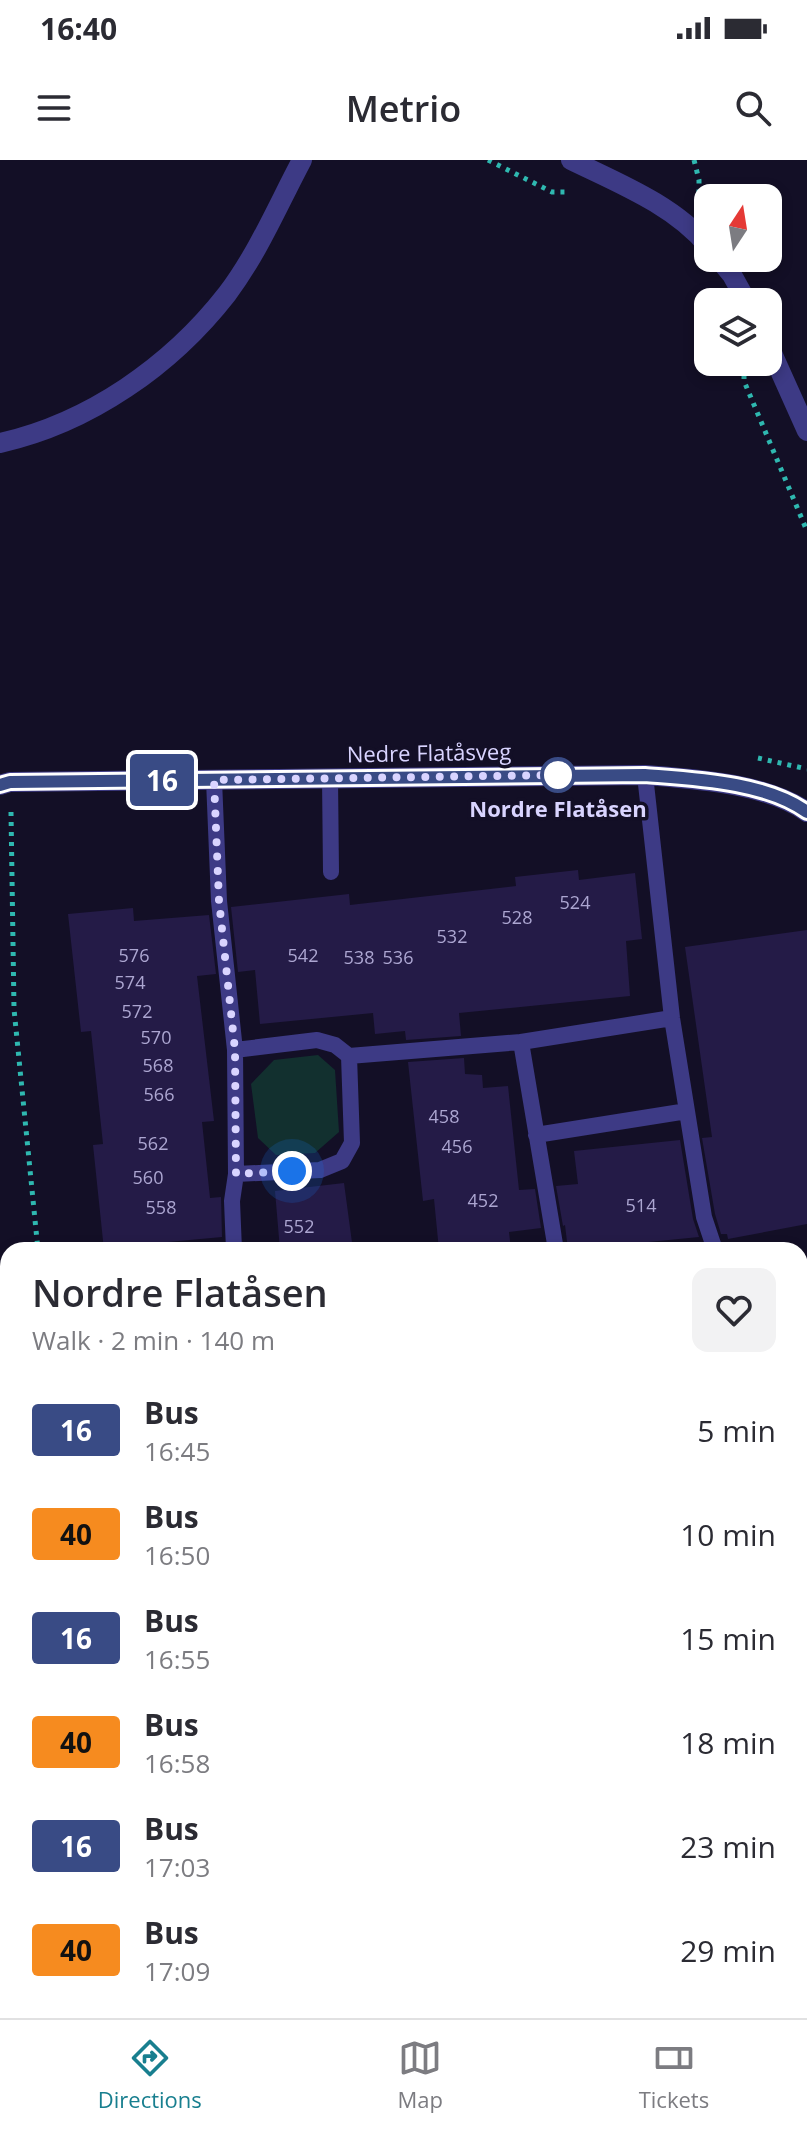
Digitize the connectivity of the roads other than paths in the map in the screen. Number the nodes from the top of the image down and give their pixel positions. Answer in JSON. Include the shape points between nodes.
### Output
{"nodes":[{"id":1,"x":302,"y":160,"type":"edge"},
{"id":2,"x":571,"y":160,"type":"edge"},
{"id":3,"x":694,"y":232,"type":"edge"},
{"id":4,"x":782,"y":375,"type":"edge"},
{"id":5,"x":807,"y":431,"type":"edge"},
{"id":6,"x":0,"y":443,"type":"edge"},
{"id":7,"x":645,"y":775,"type":"junction"},
{"id":8,"x":330,"y":778,"type":"junction"},
{"id":9,"x":214,"y":780,"type":"junction"},
{"id":10,"x":5,"y":783,"type":"edge"},
{"id":11,"x":807,"y":812,"type":"edge"},
{"id":12,"x":331,"y":872,"type":"dead end"},
{"id":13,"x":672,"y":1018,"type":"junction"},
{"id":14,"x":521,"y":1042,"type":"junction"},
{"id":15,"x":235,"y":1050,"type":"junction"},
{"id":16,"x":349,"y":1056,"type":"junction"},
{"id":17,"x":687,"y":1111,"type":"junction"},
{"id":18,"x":536,"y":1135,"type":"junction"},
{"id":19,"x":236,"y":1174,"type":"junction"},
{"id":20,"x":234,"y":1242,"type":"edge"},
{"id":21,"x":555,"y":1242,"type":"edge"},
{"id":22,"x":712,"y":1242,"type":"edge"}],
"edges":[{"from":1,"to":6,"type":"street","via":[[264,237],[228,293],[188,339],[89,411]]},
{"from":2,"to":3,"type":"street","via":[[672,214]]},
{"from":4,"to":5,"type":"street"},
{"from":7,"to":8,"type":"street","name":"Nedre Flatåsveg"},
{"from":7,"to":11,"type":"street","name":"Nedre Flatåsveg","via":[[761,791]]},
{"from":7,"to":13,"type":"lane"},
{"from":8,"to":9,"type":"street","name":"Nedre Flatåsveg"},
{"from":8,"to":12,"type":"lane"},
{"from":9,"to":10,"type":"street","name":"Nedre Flatåsveg"},
{"from":9,"to":15,"type":"lane","via":[[219,901]]},
{"from":13,"to":14,"type":"lane"},
{"from":13,"to":17,"type":"lane"},
{"from":14,"to":16,"type":"lane"},
{"from":14,"to":18,"type":"lane"},
{"from":15,"to":16,"type":"lane","via":[[317,1040]]},
{"from":15,"to":19,"type":"lane"},
{"from":16,"to":19,"type":"lane","via":[[352,1143],[342,1161],[320,1170]]},
{"from":17,"to":18,"type":"lane"},
{"from":17,"to":22,"type":"lane"},
{"from":18,"to":21,"type":"lane"},
{"from":19,"to":20,"type":"lane"}]}
